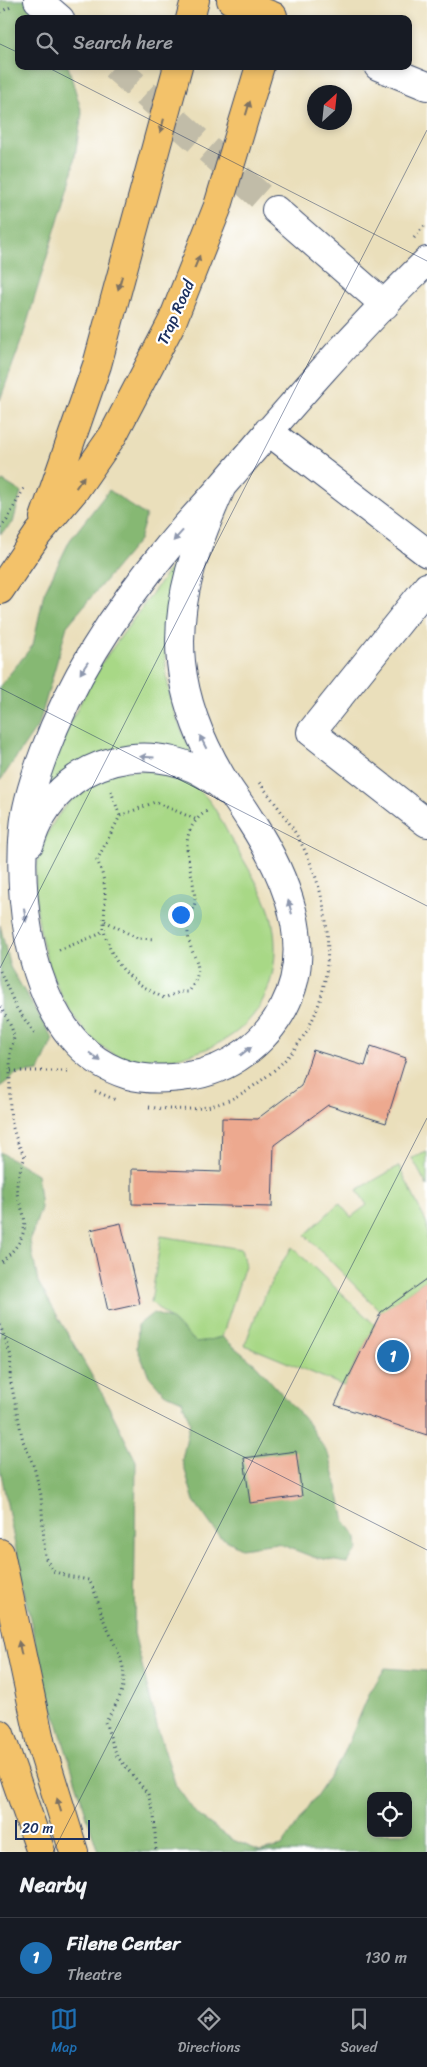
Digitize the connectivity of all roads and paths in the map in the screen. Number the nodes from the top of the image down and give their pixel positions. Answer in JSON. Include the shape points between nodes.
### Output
{"nodes":[{"id":1,"x":38,"y":0,"type":"edge"},
{"id":2,"x":195,"y":0,"type":"edge"},
{"id":3,"x":231,"y":0,"type":"edge"},
{"id":4,"x":276,"y":13,"type":"edge"},
{"id":5,"x":55,"y":15,"type":"edge"},
{"id":6,"x":191,"y":15,"type":"edge"},
{"id":7,"x":177,"y":70,"type":"edge"},
{"id":8,"x":259,"y":70,"type":"edge"},
{"id":9,"x":388,"y":70,"type":"edge"},
{"id":10,"x":427,"y":86,"type":"edge"},
{"id":11,"x":276,"y":210,"type":"tunnel mouth"},
{"id":12,"x":427,"y":261,"type":"edge"},
{"id":13,"x":384,"y":305,"type":"junction"},
{"id":14,"x":268,"y":431,"type":"junction"},
{"id":15,"x":222,"y":486,"type":"junction"},
{"id":16,"x":38,"y":534,"type":"junction"},
{"id":17,"x":427,"y":553,"type":"edge"},
{"id":18,"x":427,"y":587,"type":"edge"},
{"id":19,"x":0,"y":590,"type":"edge"},
{"id":20,"x":251,"y":772,"type":"dead end"},
{"id":21,"x":236,"y":799,"type":"junction"},
{"id":22,"x":195,"y":819,"type":"junction"},
{"id":23,"x":427,"y":823,"type":"edge"},
{"id":24,"x":23,"y":866,"type":"junction"},
{"id":25,"x":188,"y":918,"type":"junction"},
{"id":26,"x":104,"y":921,"type":"junction"},
{"id":27,"x":183,"y":923,"type":"dead end"},
{"id":28,"x":104,"y":930,"type":"junction"},
{"id":29,"x":154,"y":939,"type":"dead end"},
{"id":30,"x":33,"y":959,"type":"junction"},
{"id":31,"x":328,"y":969,"type":"dead end"},
{"id":32,"x":0,"y":1008,"type":"edge"},
{"id":33,"x":68,"y":1071,"type":"dead end"},
{"id":34,"x":11,"y":1072,"type":"junction"},
{"id":35,"x":0,"y":1263,"type":"edge"},
{"id":36,"x":0,"y":1325,"type":"edge"},
{"id":37,"x":0,"y":1553,"type":"edge"},
{"id":38,"x":0,"y":1734,"type":"edge"},
{"id":39,"x":41,"y":1852,"type":"edge"},
{"id":40,"x":74,"y":1852,"type":"edge"},
{"id":41,"x":156,"y":1852,"type":"edge"}],
"edges":[{"from":1,"to":5,"type":"lane"},
{"from":2,"to":6,"type":"main road"},
{"from":3,"to":4,"type":"main road"},
{"from":7,"to":16,"type":"main road","name":"Trap Road","one_way":true,"via":[[97,365]]},
{"from":16,"to":8,"type":"main road","name":"Trap Road","one_way":true,"via":[[75,490],[113,435],[172,322],[218,206]]},
{"from":9,"to":10,"type":"lane"},
{"from":11,"to":13,"type":"lane"},
{"from":12,"to":13,"type":"lane"},
{"from":13,"to":14,"type":"lane"},
{"from":14,"to":15,"type":"lane"},
{"from":14,"to":17,"type":"lane"},
{"from":21,"to":15,"type":"lane","one_way":true,"via":[[200,734],[188,700],[181,662],[181,621],[188,572]]},
{"from":15,"to":24,"type":"lane","one_way":true,"via":[[147,575],[78,676],[35,778],[24,826]]},
{"from":16,"to":19,"type":"main road","name":"Trap Road"},
{"from":18,"to":23,"type":"lane","via":[[311,732]]},
{"from":20,"to":31,"type":"path","via":[[287,821],[316,877],[329,940]]},
{"from":21,"to":22,"type":"path","via":[[214,806]]},
{"from":21,"to":24,"type":"lane","one_way":true,"via":[[216,780],[170,759],[143,756],[96,766],[77,778],[53,801],[34,830]]},
{"from":30,"to":21,"type":"lane","one_way":true,"via":[[43,988],[73,1038],[94,1056],[129,1075],[193,1076],[219,1068],[244,1054],[264,1036],[283,1009],[293,985],[298,957],[296,929],[286,890],[266,847]]},
{"from":22,"to":25,"type":"path","via":[[186,838],[195,904]]},
{"from":22,"to":26,"type":"path","via":[[155,802],[120,816],[97,860],[105,876]]},
{"from":24,"to":30,"type":"lane","one_way":true,"via":[[24,906]]},
{"from":25,"to":27,"type":"path"},
{"from":25,"to":28,"type":"path","via":[[188,936],[199,965],[198,978],[189,992],[164,998],[140,986],[124,972],[113,959]]},
{"from":26,"to":28,"type":"path"},
{"from":26,"to":29,"type":"path","via":[[136,938]]},
{"from":28,"to":30,"type":"path"},
{"from":32,"to":34,"type":"path","via":[[14,1036],[10,1052]]},
{"from":33,"to":34,"type":"path"},
{"from":34,"to":35,"type":"path","via":[[11,1127],[25,1157],[17,1192],[25,1219],[20,1240]]},
{"from":36,"to":41,"type":"path","via":[[11,1356],[10,1378],[23,1441],[41,1495],[45,1557],[53,1570],[89,1580],[120,1653],[124,1690],[105,1722],[117,1756],[148,1794],[154,1814]]},
{"from":40,"to":37,"type":"main road","one_way":true,"via":[[41,1745]]},
{"from":38,"to":39,"type":"main road"}]}
